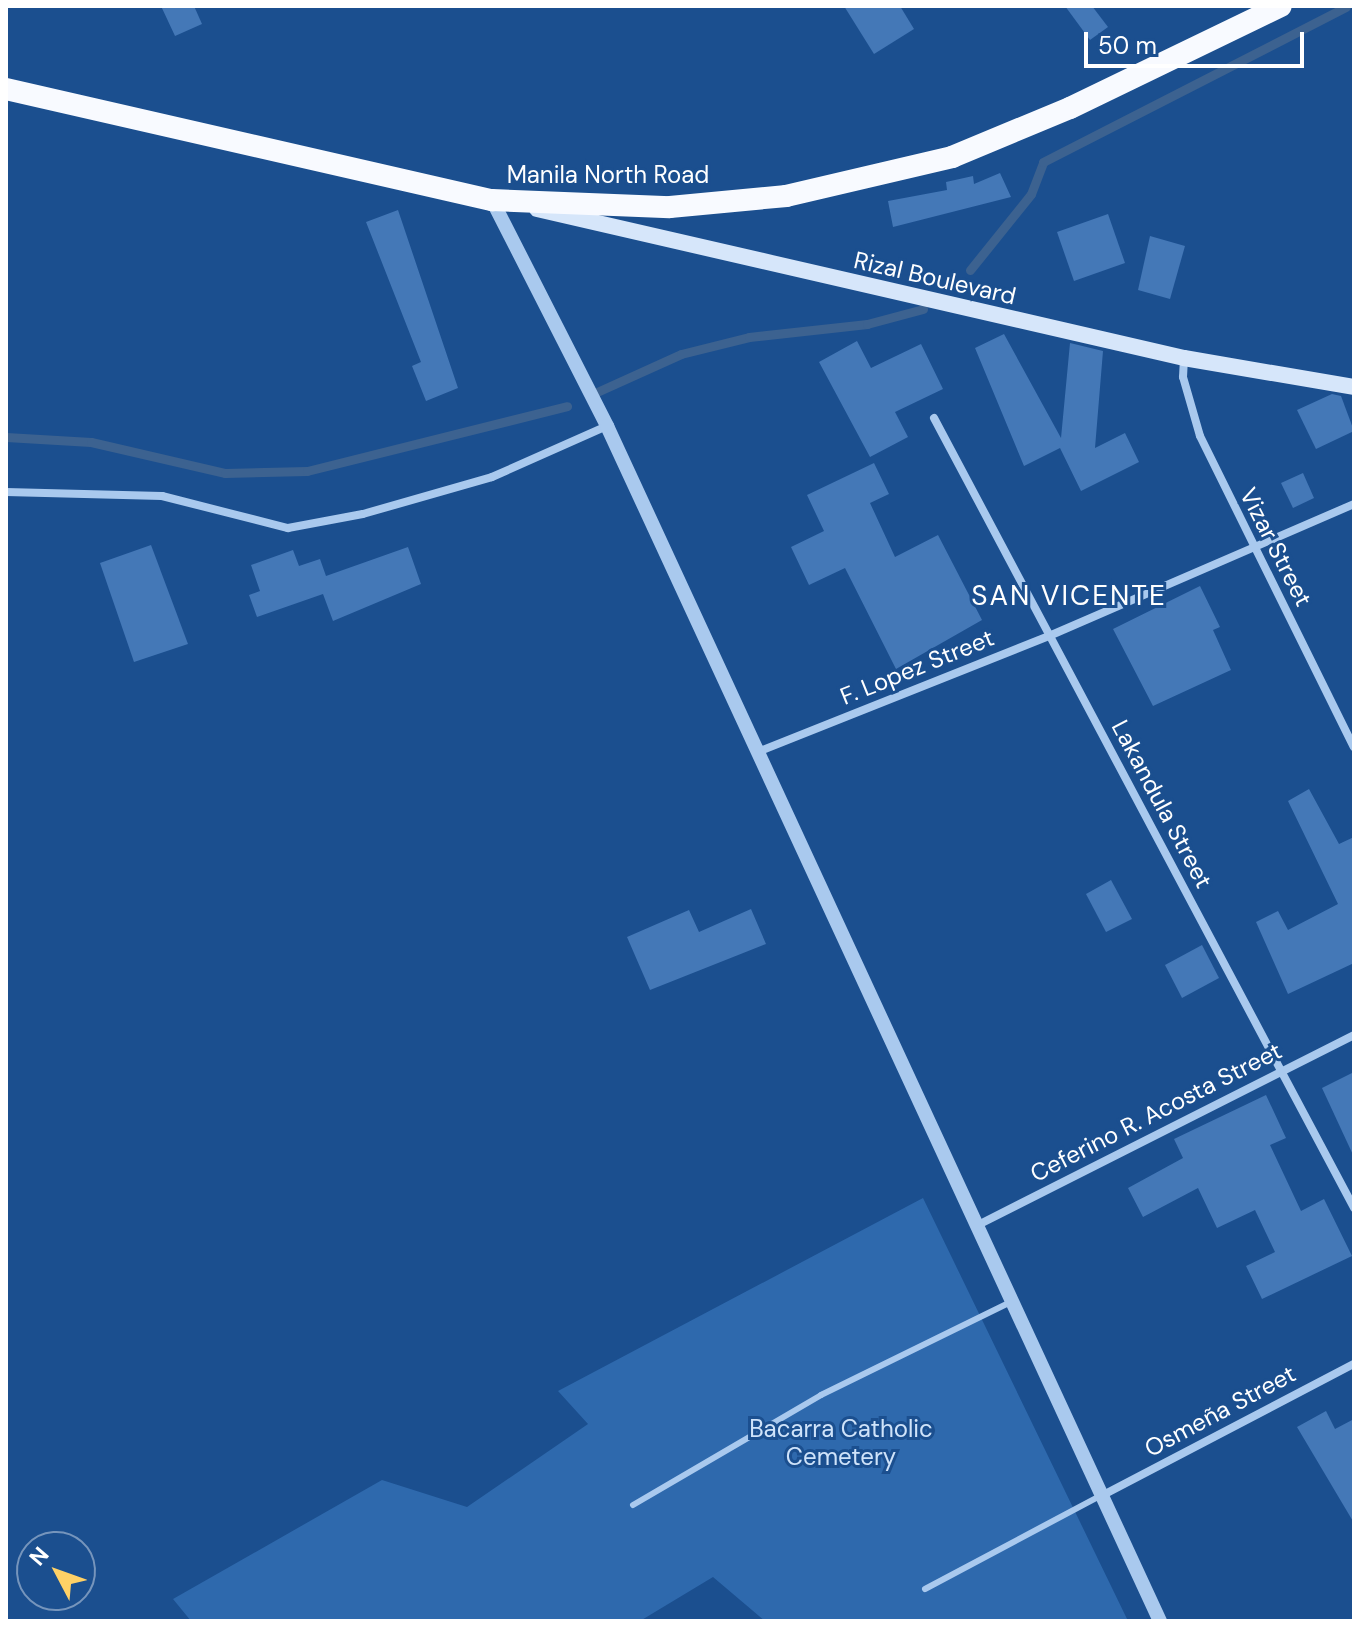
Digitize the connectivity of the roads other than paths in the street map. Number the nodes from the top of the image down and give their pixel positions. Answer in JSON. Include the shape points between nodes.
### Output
{"nodes":[{"id":1,"x":1281,"y":6,"type":"edge"},
{"id":2,"x":6,"y":89,"type":"edge"},
{"id":3,"x":500,"y":201,"type":"junction"},
{"id":4,"x":1184,"y":358,"type":"junction"},
{"id":5,"x":1354,"y":387,"type":"edge"},
{"id":6,"x":934,"y":418,"type":"dead end"},
{"id":7,"x":607,"y":426,"type":"junction"},
{"id":8,"x":6,"y":492,"type":"edge"},
{"id":9,"x":1354,"y":504,"type":"edge"},
{"id":10,"x":1254,"y":545,"type":"junction"},
{"id":11,"x":1049,"y":636,"type":"junction"},
{"id":12,"x":1354,"y":747,"type":"edge"},
{"id":13,"x":760,"y":751,"type":"junction"},
{"id":14,"x":1354,"y":1035,"type":"edge"},
{"id":15,"x":1282,"y":1070,"type":"junction"},
{"id":16,"x":1354,"y":1208,"type":"edge"},
{"id":17,"x":976,"y":1226,"type":"junction"},
{"id":18,"x":1009,"y":1303,"type":"junction"},
{"id":19,"x":1354,"y":1364,"type":"edge"},
{"id":20,"x":1105,"y":1494,"type":"junction"},
{"id":21,"x":633,"y":1505,"type":"dead end"},
{"id":22,"x":925,"y":1589,"type":"dead end"},
{"id":23,"x":1160,"y":1621,"type":"edge"}],
"edges":[{"from":1,"to":3,"type":"highway","name":"Manila North Road","via":[[1123,84],[952,157],[786,196],[670,207]]},
{"from":2,"to":3,"type":"highway","name":"Manila North Road"},
{"from":3,"to":4,"type":"main road","name":"Rizal Boulevard"},
{"from":3,"to":7,"type":"street"},
{"from":4,"to":5,"type":"main road","name":"Rizal Boulevard"},
{"from":4,"to":10,"type":"street","name":"Vizar Street","via":[[1183,377],[1200,436]]},
{"from":6,"to":11,"type":"street","name":"Lakandula Street"},
{"from":7,"to":8,"type":"street","via":[[492,477],[363,514],[288,528],[162,496]]},
{"from":7,"to":13,"type":"street"},
{"from":9,"to":10,"type":"street","name":"F. Lopez Street"},
{"from":10,"to":11,"type":"street","name":"F. Lopez Street"},
{"from":10,"to":12,"type":"street","name":"Vizar Street"},
{"from":11,"to":13,"type":"street","name":"F. Lopez Street"},
{"from":11,"to":15,"type":"street","name":"Lakandula Street"},
{"from":13,"to":17,"type":"street"},
{"from":14,"to":15,"type":"street","name":"Ceferino R. Acosta Street"},
{"from":15,"to":16,"type":"street","name":"Lakandula Street"},
{"from":15,"to":17,"type":"street","name":"Ceferino R. Acosta Street"},
{"from":17,"to":18,"type":"street"},
{"from":18,"to":20,"type":"street"},
{"from":18,"to":21,"type":"lane","via":[[821,1395]]},
{"from":19,"to":20,"type":"street","name":"Osmeña Street"},
{"from":20,"to":22,"type":"lane"},
{"from":20,"to":23,"type":"street"}]}
